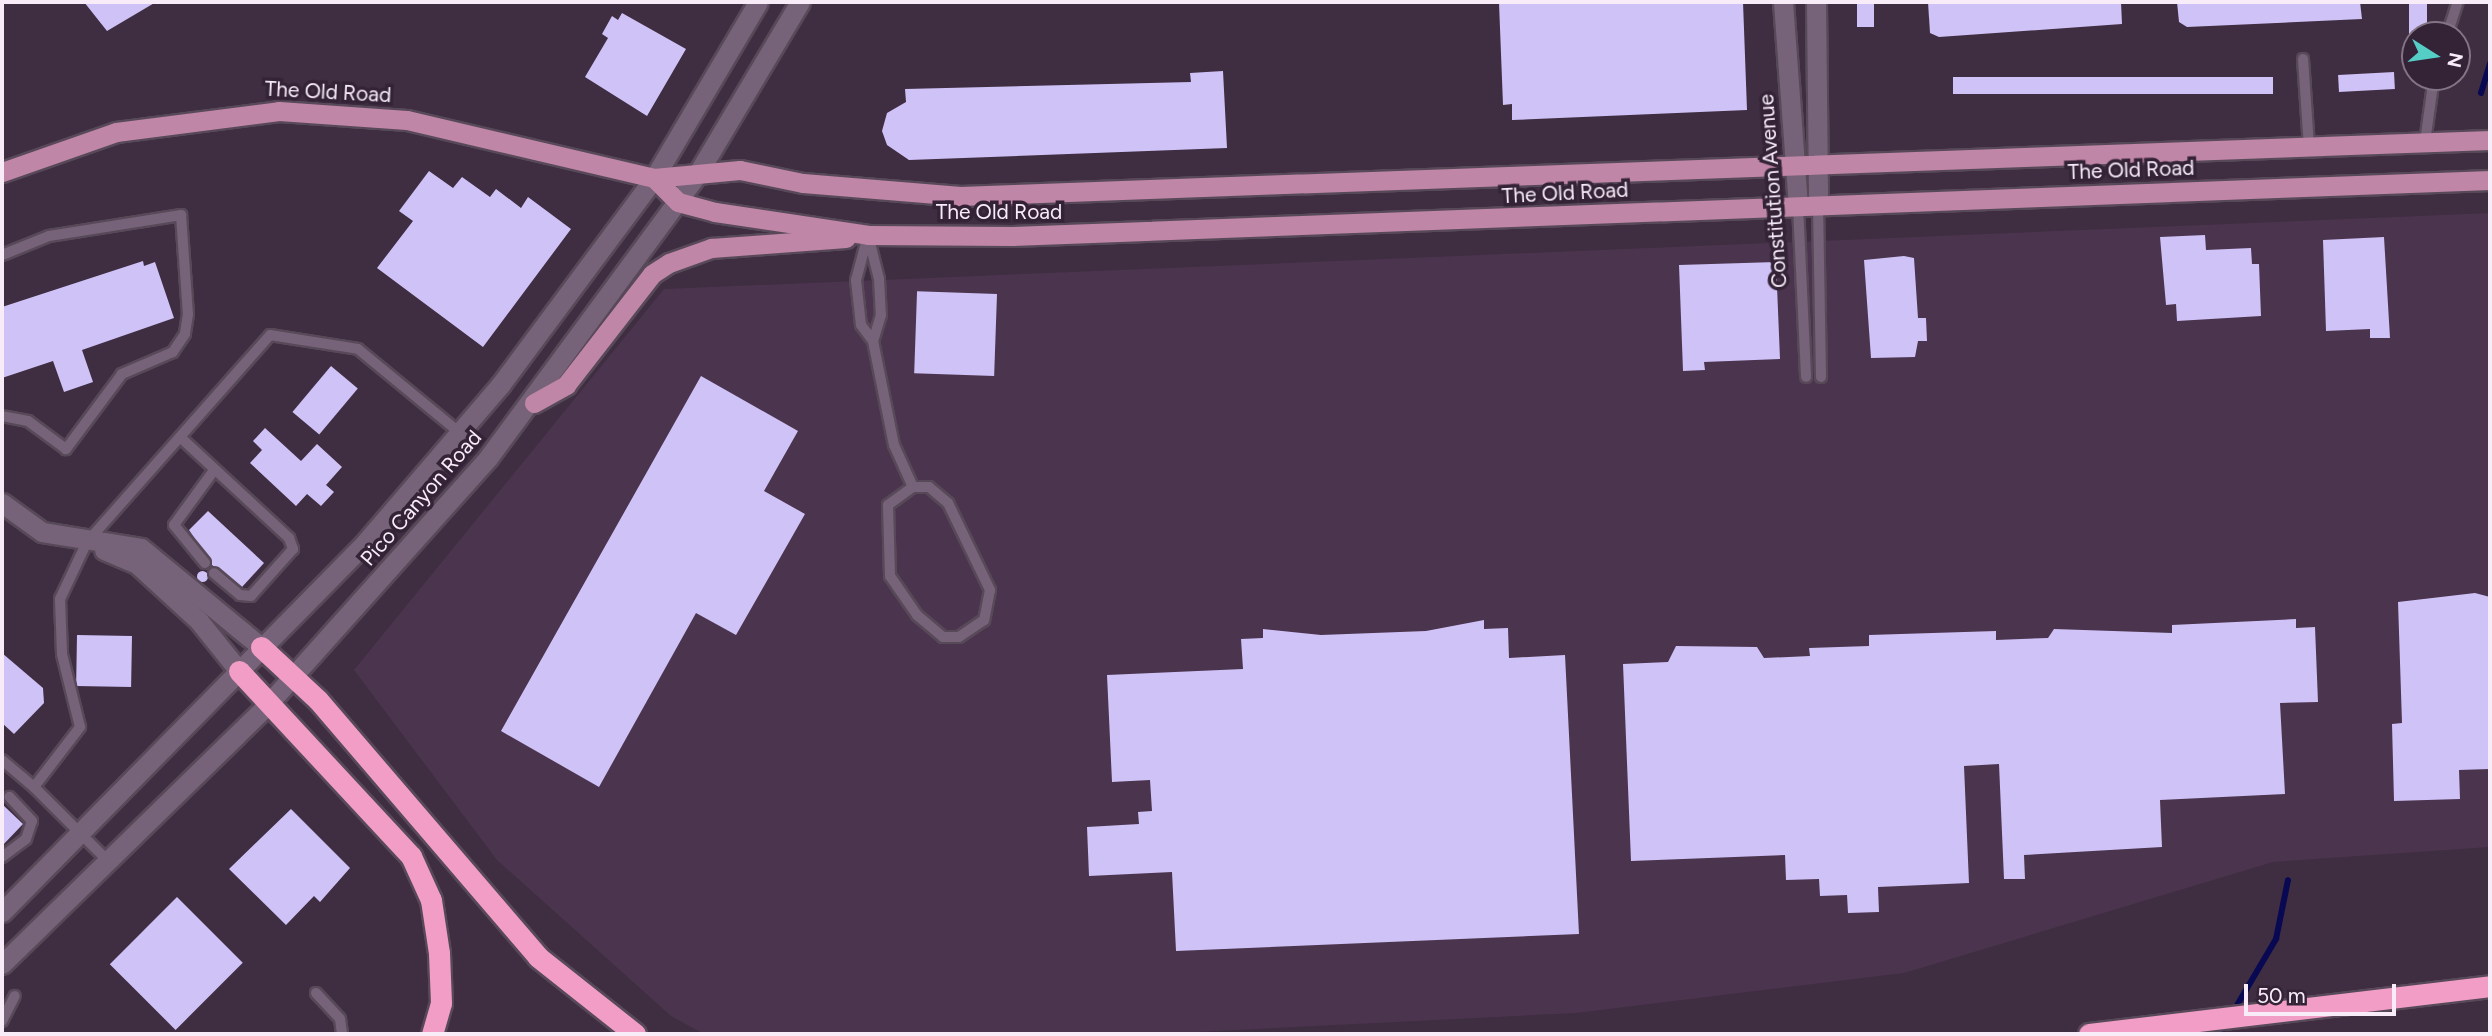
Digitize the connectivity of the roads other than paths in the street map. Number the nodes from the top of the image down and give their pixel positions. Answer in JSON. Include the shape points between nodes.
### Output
{"nodes":[{"id":1,"x":758,"y":2,"type":"edge"},
{"id":2,"x":800,"y":2,"type":"edge"},
{"id":3,"x":1783,"y":2,"type":"edge"},
{"id":4,"x":1816,"y":2,"type":"edge"},
{"id":5,"x":2458,"y":2,"type":"edge"},
{"id":6,"x":2452,"y":21,"type":"edge"},
{"id":7,"x":2303,"y":59,"type":"dead end"},
{"id":8,"x":2432,"y":91,"type":"edge"},
{"id":9,"x":2490,"y":140,"type":"edge"},
{"id":10,"x":2425,"y":142,"type":"junction"},
{"id":11,"x":2309,"y":147,"type":"junction"},
{"id":12,"x":1795,"y":166,"type":"junction"},
{"id":13,"x":1819,"y":167,"type":"junction"},
{"id":14,"x":2,"y":172,"type":"edge"},
{"id":15,"x":698,"y":173,"type":"junction"},
{"id":16,"x":654,"y":178,"type":"junction"},
{"id":17,"x":2490,"y":180,"type":"edge"},
{"id":18,"x":678,"y":202,"type":"junction"},
{"id":19,"x":1818,"y":205,"type":"junction"},
{"id":20,"x":1798,"y":206,"type":"junction"},
{"id":21,"x":868,"y":235,"type":"junction"},
{"id":22,"x":2,"y":255,"type":"edge"},
{"id":23,"x":873,"y":341,"type":"junction"},
{"id":24,"x":1806,"y":377,"type":"dead end"},
{"id":25,"x":1821,"y":377,"type":"dead end"},
{"id":26,"x":534,"y":402,"type":"junction"},
{"id":27,"x":2,"y":416,"type":"edge"},
{"id":28,"x":460,"y":433,"type":"junction"},
{"id":29,"x":180,"y":437,"type":"junction"},
{"id":30,"x":215,"y":469,"type":"junction"},
{"id":31,"x":913,"y":487,"type":"junction"},
{"id":32,"x":2,"y":503,"type":"edge"},
{"id":33,"x":87,"y":542,"type":"junction"},
{"id":34,"x":205,"y":563,"type":"dead end"},
{"id":35,"x":214,"y":573,"type":"dead end"},
{"id":36,"x":261,"y":647,"type":"junction"},
{"id":37,"x":239,"y":671,"type":"junction"},
{"id":38,"x":294,"y":676,"type":"junction"},
{"id":39,"x":269,"y":703,"type":"junction"},
{"id":40,"x":2,"y":760,"type":"edge"},
{"id":41,"x":34,"y":787,"type":"junction"},
{"id":42,"x":10,"y":797,"type":"dead end"},
{"id":43,"x":78,"y":833,"type":"junction"},
{"id":44,"x":2,"y":857,"type":"edge"},
{"id":45,"x":106,"y":859,"type":"junction"},
{"id":46,"x":2,"y":912,"type":"edge"},
{"id":47,"x":2,"y":964,"type":"edge"},
{"id":48,"x":2490,"y":986,"type":"edge"},
{"id":49,"x":316,"y":992,"type":"dead end"},
{"id":50,"x":15,"y":996,"type":"dead end"},
{"id":51,"x":2,"y":1021,"type":"edge"},
{"id":52,"x":342,"y":1034,"type":"edge"},
{"id":53,"x":432,"y":1034,"type":"edge"},
{"id":54,"x":635,"y":1034,"type":"edge"},
{"id":55,"x":2096,"y":1034,"type":"edge"}],
"edges":[{"from":1,"to":16,"type":"main road","name":"Pico Canyon Road"},
{"from":2,"to":15,"type":"main road","name":"Pico Canyon Road"},
{"from":3,"to":12,"type":"main road","name":"Constitution Avenue"},
{"from":4,"to":13,"type":"main road","name":"Constitution Avenue"},
{"from":5,"to":6,"type":"lane"},
{"from":7,"to":11,"type":"lane"},
{"from":8,"to":10,"type":"lane"},
{"from":9,"to":10,"type":"main road","name":"The Old Road"},
{"from":10,"to":11,"type":"main road","name":"The Old Road"},
{"from":11,"to":13,"type":"main road","name":"The Old Road"},
{"from":12,"to":13,"type":"main road","name":"The Old Road"},
{"from":12,"to":15,"type":"main road","name":"The Old Road","via":[[960,196],[803,183],[740,170]]},
{"from":12,"to":20,"type":"main road","name":"Constitution Avenue"},
{"from":13,"to":19,"type":"main road","name":"Constitution Avenue"},
{"from":14,"to":16,"type":"main road","name":"The Old Road","via":[[72,145],[162,122],[304,111],[455,129]]},
{"from":15,"to":16,"type":"main road","name":"The Old Road"},
{"from":15,"to":18,"type":"main road","name":"Pico Canyon Road"},
{"from":16,"to":18,"type":"main road"},
{"from":16,"to":28,"type":"main road","name":"Pico Canyon Road"},
{"from":17,"to":19,"type":"main road","name":"The Old Road"},
{"from":18,"to":21,"type":"main road","name":"The Old Road"},
{"from":18,"to":26,"type":"main road","name":"Pico Canyon Road"},
{"from":19,"to":20,"type":"main road","name":"The Old Road"},
{"from":19,"to":25,"type":"lane","name":"Constitution Avenue"},
{"from":20,"to":21,"type":"main road","name":"The Old Road","via":[[1224,233]]},
{"from":20,"to":24,"type":"lane","name":"Constitution Avenue"},
{"from":21,"to":23,"type":"lane","via":[[880,291]]},
{"from":21,"to":23,"type":"lane","via":[[856,281],[861,325]]},
{"from":21,"to":26,"type":"main road","via":[[711,248],[669,263],[652,274],[566,385]]},
{"from":22,"to":27,"type":"lane","via":[[49,236],[181,215],[188,314],[173,352],[122,374],[66,449],[27,421]]},
{"from":23,"to":31,"type":"lane","via":[[894,445]]},
{"from":26,"to":38,"type":"main road","name":"Pico Canyon Road"},
{"from":28,"to":29,"type":"lane","via":[[358,348],[270,335]]},
{"from":28,"to":36,"type":"main road","name":"Pico Canyon Road","via":[[364,544]]},
{"from":29,"to":30,"type":"lane"},
{"from":29,"to":33,"type":"lane"},
{"from":30,"to":34,"type":"lane","via":[[174,525]]},
{"from":30,"to":35,"type":"lane","via":[[289,538],[293,549],[251,596],[240,595]]},
{"from":31,"to":31,"type":"lane","via":[[888,505],[890,576],[926,622],[943,637],[959,637],[985,620],[990,590],[948,503],[929,487]]},
{"from":32,"to":33,"type":"main road","via":[[42,532]]},
{"from":33,"to":36,"type":"main road","via":[[141,548]]},
{"from":33,"to":37,"type":"main road","via":[[137,564],[199,621]]},
{"from":33,"to":41,"type":"lane","via":[[60,599],[62,654],[80,727]]},
{"from":36,"to":37,"type":"main road","name":"Pico Canyon Road"},
{"from":36,"to":38,"type":"highway"},
{"from":37,"to":39,"type":"highway"},
{"from":37,"to":43,"type":"main road","name":"Pico Canyon Road"},
{"from":38,"to":39,"type":"main road","name":"Pico Canyon Road"},
{"from":38,"to":54,"type":"highway","via":[[538,957]]},
{"from":39,"to":45,"type":"main road","name":"Pico Canyon Road"},
{"from":39,"to":53,"type":"highway","via":[[411,856],[431,900],[439,953],[441,1003]]},
{"from":40,"to":41,"type":"lane"},
{"from":41,"to":43,"type":"lane"},
{"from":42,"to":44,"type":"lane","via":[[32,821],[26,839]]},
{"from":43,"to":45,"type":"lane"},
{"from":43,"to":46,"type":"main road","name":"Pico Canyon Road"},
{"from":45,"to":47,"type":"main road","name":"Pico Canyon Road"},
{"from":48,"to":55,"type":"highway"},
{"from":49,"to":52,"type":"lane","via":[[340,1019]]},
{"from":50,"to":51,"type":"lane"}]}
